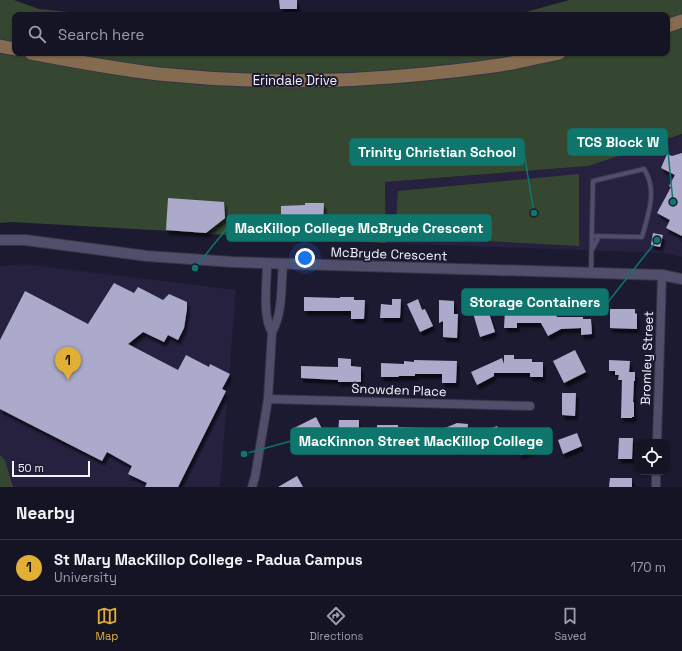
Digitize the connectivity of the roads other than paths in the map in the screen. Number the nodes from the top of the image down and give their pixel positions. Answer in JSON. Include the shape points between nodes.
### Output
{"nodes":[{"id":1,"x":682,"y":21,"type":"edge"},
{"id":2,"x":670,"y":25,"type":"edge"},
{"id":3,"x":0,"y":46,"type":"edge"},
{"id":4,"x":12,"y":48,"type":"edge"},
{"id":5,"x":47,"y":56,"type":"edge"},
{"id":6,"x":545,"y":56,"type":"edge"},
{"id":7,"x":592,"y":236,"type":"junction"},
{"id":8,"x":599,"y":236,"type":"junction"},
{"id":9,"x":0,"y":240,"type":"edge"},
{"id":10,"x":591,"y":251,"type":"junction"},
{"id":11,"x":267,"y":263,"type":"junction"},
{"id":12,"x":283,"y":264,"type":"junction"},
{"id":13,"x":591,"y":273,"type":"junction"},
{"id":14,"x":662,"y":276,"type":"junction"},
{"id":15,"x":682,"y":279,"type":"edge"},
{"id":16,"x":272,"y":332,"type":"junction"},
{"id":17,"x":268,"y":399,"type":"junction"},
{"id":18,"x":530,"y":406,"type":"dead end"},
{"id":19,"x":657,"y":439,"type":"edge"},
{"id":20,"x":656,"y":475,"type":"edge"},
{"id":21,"x":252,"y":487,"type":"edge"},
{"id":22,"x":656,"y":487,"type":"edge"}],
"edges":[{"from":1,"to":2,"type":"main road"},
{"from":3,"to":4,"type":"main road"},
{"from":5,"to":6,"type":"main road","name":"Erindale Drive","via":[[159,74],[306,81],[396,77],[454,71]]},
{"from":7,"to":8,"type":"lane"},
{"from":7,"to":8,"type":"lane","via":[[593,181],[644,169],[650,182],[651,206],[642,237]]},
{"from":7,"to":10,"type":"lane"},
{"from":8,"to":10,"type":"lane"},
{"from":9,"to":11,"type":"street","name":"McBryde Crescent","via":[[25,240],[147,256]]},
{"from":10,"to":13,"type":"lane"},
{"from":11,"to":12,"type":"street","name":"McBryde Crescent"},
{"from":11,"to":16,"type":"street","via":[[266,315]]},
{"from":12,"to":13,"type":"street","name":"McBryde Crescent"},
{"from":12,"to":16,"type":"street","via":[[279,314]]},
{"from":13,"to":14,"type":"street","name":"McBryde Crescent"},
{"from":14,"to":15,"type":"street","name":"McBryde Crescent"},
{"from":14,"to":19,"type":"street","name":"Bromley Street"},
{"from":16,"to":17,"type":"street"},
{"from":17,"to":18,"type":"street","name":"Snowden Place"},
{"from":17,"to":21,"type":"street"},
{"from":20,"to":22,"type":"street"}]}
